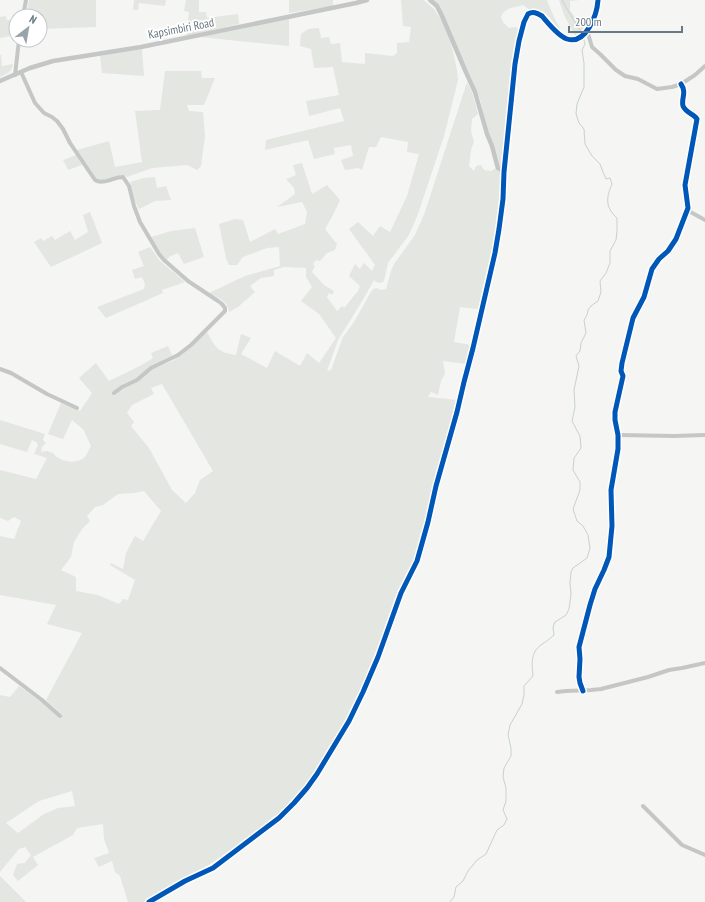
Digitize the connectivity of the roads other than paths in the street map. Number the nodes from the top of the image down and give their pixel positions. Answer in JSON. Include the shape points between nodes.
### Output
{"nodes":[{"id":1,"x":367,"y":0,"type":"edge"},
{"id":2,"x":430,"y":0,"type":"edge"},
{"id":3,"x":598,"y":0,"type":"edge"},
{"id":4,"x":584,"y":33,"type":"junction"},
{"id":5,"x":18,"y":48,"type":"edge"},
{"id":6,"x":705,"y":66,"type":"edge"},
{"id":7,"x":21,"y":72,"type":"junction"},
{"id":8,"x":15,"y":75,"type":"junction"},
{"id":9,"x":0,"y":81,"type":"edge"},
{"id":10,"x":681,"y":84,"type":"junction"},
{"id":11,"x":504,"y":172,"type":"junction"},
{"id":12,"x":687,"y":210,"type":"junction"},
{"id":13,"x":705,"y":220,"type":"edge"},
{"id":14,"x":0,"y":369,"type":"edge"},
{"id":15,"x":114,"y":393,"type":"dead end"},
{"id":16,"x":77,"y":408,"type":"dead end"},
{"id":17,"x":618,"y":435,"type":"junction"},
{"id":18,"x":705,"y":436,"type":"edge"},
{"id":19,"x":705,"y":663,"type":"edge"},
{"id":20,"x":0,"y":668,"type":"edge"},
{"id":21,"x":583,"y":691,"type":"junction"},
{"id":22,"x":557,"y":692,"type":"dead end"},
{"id":23,"x":60,"y":716,"type":"dead end"},
{"id":24,"x":643,"y":806,"type":"dead end"},
{"id":25,"x":705,"y":855,"type":"edge"},
{"id":26,"x":149,"y":902,"type":"edge"}],
"edges":[{"from":1,"to":7,"type":"street","name":"Kapsimbiri Road","via":[[141,47],[53,61]]},
{"from":2,"to":11,"type":"street","via":[[437,6],[446,24],[475,92],[496,165]]},
{"from":3,"to":4,"type":"street","via":[[596,13]]},
{"from":4,"to":10,"type":"street","via":[[592,47],[619,73],[657,89]]},
{"from":4,"to":11,"type":"street","via":[[571,40],[563,37],[538,14],[530,13],[525,18],[515,64]]},
{"from":5,"to":8,"type":"street"},
{"from":6,"to":10,"type":"street"},
{"from":7,"to":8,"type":"street","name":"Kapsimbiri Road"},
{"from":7,"to":15,"type":"street","via":[[35,103],[44,113],[57,121],[92,177],[101,182],[123,177],[126,180],[140,222],[158,254],[188,281],[225,308],[225,311],[178,355],[151,368],[137,380]]},
{"from":8,"to":9,"type":"street","name":"Kapsimbiri Road"},
{"from":10,"to":12,"type":"street","via":[[684,92],[683,106],[697,119],[685,185]]},
{"from":11,"to":26,"type":"street","via":[[495,253],[474,348],[419,554],[401,593],[378,657],[349,721],[307,788],[279,818],[213,868]]},
{"from":12,"to":13,"type":"street"},
{"from":12,"to":17,"type":"street","via":[[676,238],[652,269],[644,297],[633,318],[622,363],[623,376],[615,412]]},
{"from":14,"to":16,"type":"street"},
{"from":17,"to":18,"type":"street"},
{"from":17,"to":21,"type":"street","via":[[611,490],[612,526],[609,557],[595,589],[579,646],[579,677]]},
{"from":19,"to":21,"type":"street","via":[[669,670],[612,687]]},
{"from":20,"to":23,"type":"street"},
{"from":21,"to":22,"type":"street"},
{"from":24,"to":25,"type":"street","via":[[682,845]]}]}
